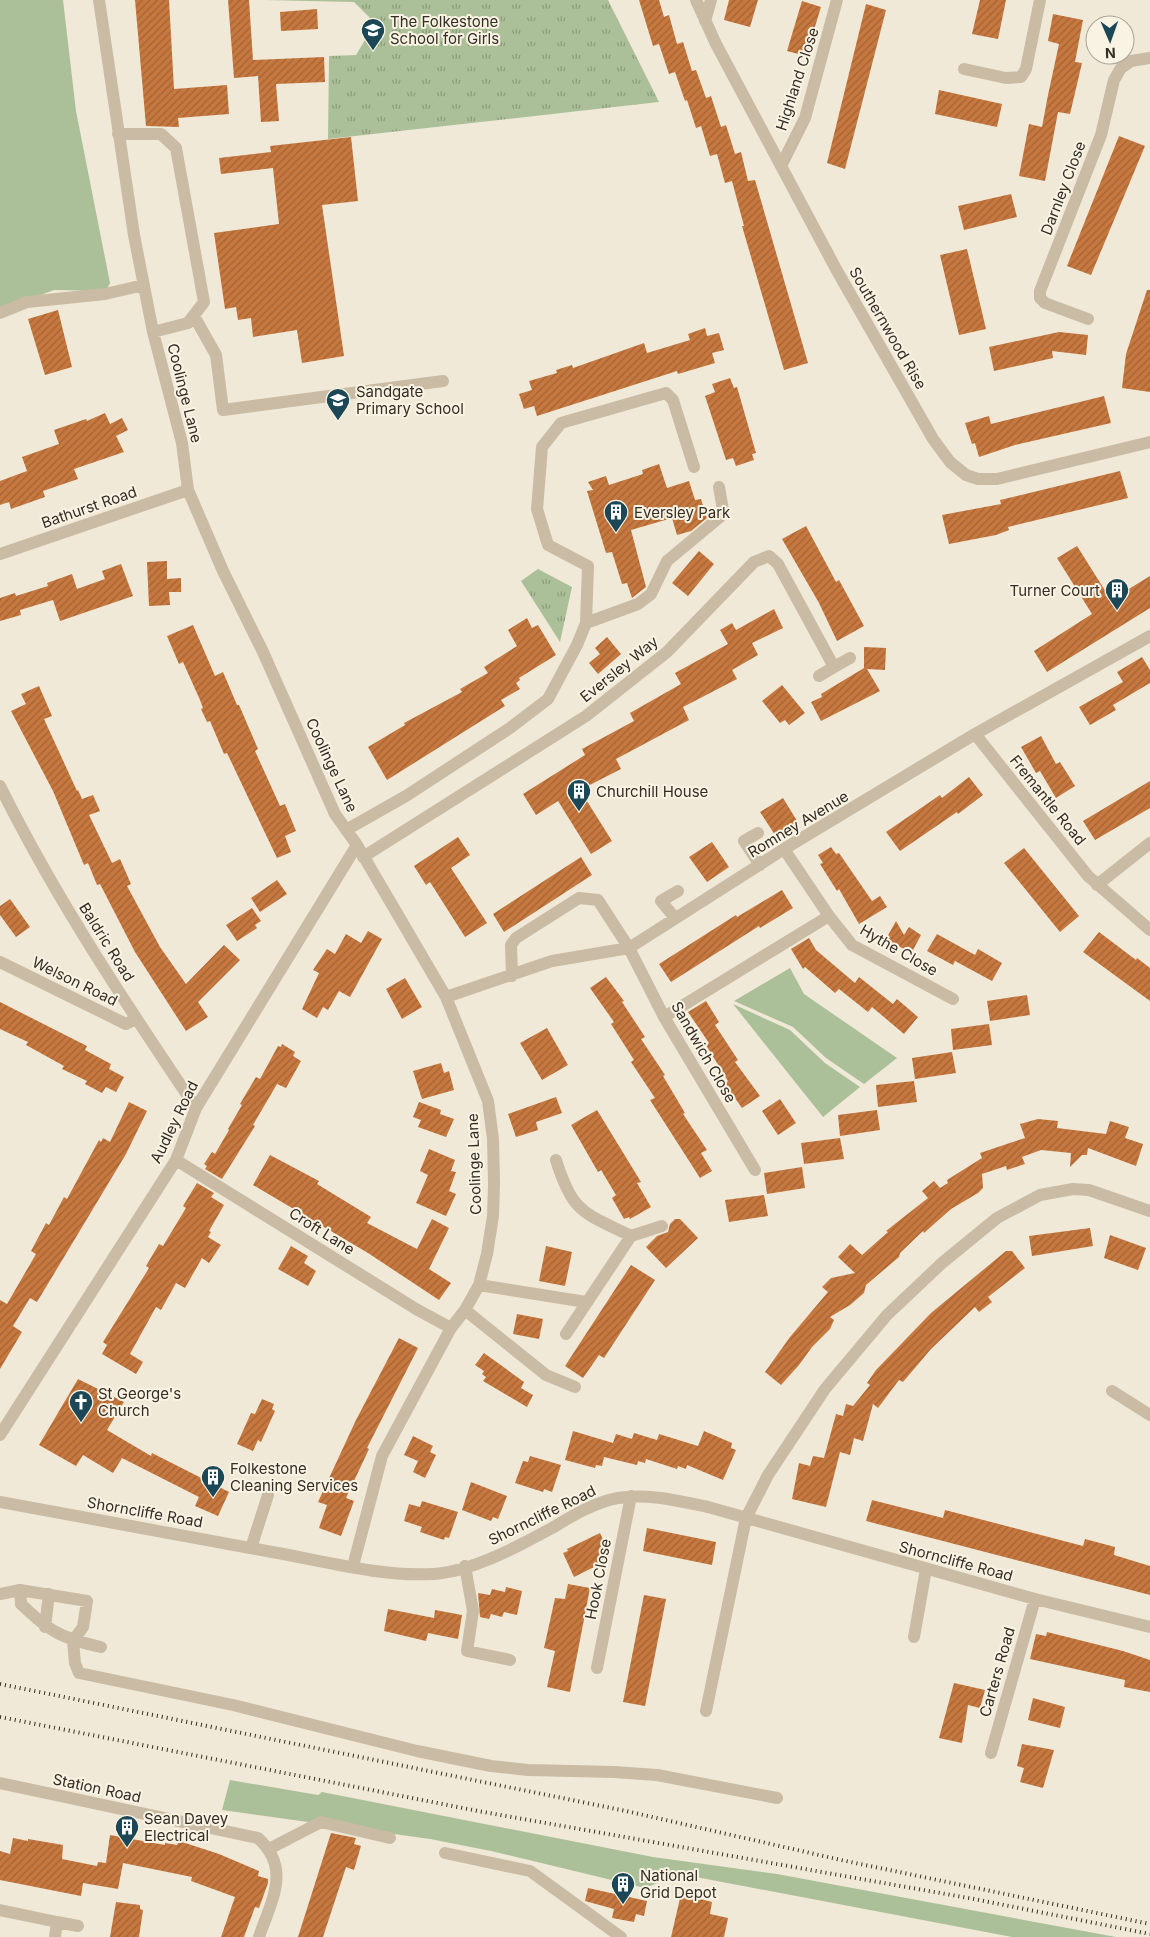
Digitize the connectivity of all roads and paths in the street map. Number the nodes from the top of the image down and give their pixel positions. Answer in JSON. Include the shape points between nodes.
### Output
{"nodes":[{"id":1,"x":99,"y":0,"type":"edge"},
{"id":2,"x":696,"y":0,"type":"edge"},
{"id":3,"x":711,"y":0,"type":"edge"},
{"id":4,"x":837,"y":0,"type":"edge"},
{"id":5,"x":1040,"y":0,"type":"edge"},
{"id":6,"x":705,"y":21,"type":"junction"},
{"id":7,"x":1150,"y":58,"type":"edge"},
{"id":8,"x":964,"y":69,"type":"dead end"},
{"id":9,"x":118,"y":134,"type":"junction"},
{"id":10,"x":781,"y":166,"type":"junction"},
{"id":11,"x":144,"y":285,"type":"junction"},
{"id":12,"x":0,"y":313,"type":"edge"},
{"id":13,"x":194,"y":316,"type":"junction"},
{"id":14,"x":1088,"y":319,"type":"dead end"},
{"id":15,"x":153,"y":332,"type":"junction"},
{"id":16,"x":443,"y":381,"type":"dead end"},
{"id":17,"x":1150,"y":442,"type":"edge"},
{"id":18,"x":694,"y":467,"type":"dead end"},
{"id":19,"x":719,"y":487,"type":"dead end"},
{"id":20,"x":188,"y":490,"type":"junction"},
{"id":21,"x":0,"y":554,"type":"edge"},
{"id":22,"x":586,"y":623,"type":"junction"},
{"id":23,"x":1150,"y":636,"type":"edge"},
{"id":24,"x":850,"y":658,"type":"dead end"},
{"id":25,"x":834,"y":667,"type":"junction"},
{"id":26,"x":819,"y":676,"type":"dead end"},
{"id":27,"x":975,"y":734,"type":"junction"},
{"id":28,"x":0,"y":786,"type":"edge"},
{"id":29,"x":346,"y":830,"type":"junction"},
{"id":30,"x":758,"y":833,"type":"dead end"},
{"id":31,"x":1150,"y":843,"type":"edge"},
{"id":32,"x":357,"y":845,"type":"junction"},
{"id":33,"x":784,"y":849,"type":"junction"},
{"id":34,"x":363,"y":857,"type":"junction"},
{"id":35,"x":760,"y":865,"type":"junction"},
{"id":36,"x":1097,"y":885,"type":"junction"},
{"id":37,"x":678,"y":892,"type":"dead end"},
{"id":38,"x":828,"y":916,"type":"junction"},
{"id":39,"x":675,"y":918,"type":"junction"},
{"id":40,"x":1150,"y":930,"type":"edge"},
{"id":41,"x":629,"y":948,"type":"junction"},
{"id":42,"x":0,"y":962,"type":"edge"},
{"id":43,"x":512,"y":976,"type":"junction"},
{"id":44,"x":446,"y":997,"type":"junction"},
{"id":45,"x":953,"y":999,"type":"dead end"},
{"id":46,"x":664,"y":1018,"type":"junction"},
{"id":47,"x":136,"y":1019,"type":"junction"},
{"id":48,"x":196,"y":1108,"type":"junction"},
{"id":49,"x":176,"y":1160,"type":"junction"},
{"id":50,"x":556,"y":1160,"type":"dead end"},
{"id":51,"x":755,"y":1170,"type":"dead end"},
{"id":52,"x":1150,"y":1210,"type":"edge"},
{"id":53,"x":662,"y":1226,"type":"dead end"},
{"id":54,"x":631,"y":1236,"type":"junction"},
{"id":55,"x":478,"y":1285,"type":"junction"},
{"id":56,"x":586,"y":1302,"type":"junction"},
{"id":57,"x":465,"y":1310,"type":"junction"},
{"id":58,"x":451,"y":1328,"type":"junction"},
{"id":59,"x":566,"y":1334,"type":"dead end"},
{"id":60,"x":575,"y":1387,"type":"dead end"},
{"id":61,"x":1112,"y":1391,"type":"dead end"},
{"id":62,"x":1150,"y":1415,"type":"edge"},
{"id":63,"x":0,"y":1435,"type":"edge"},
{"id":64,"x":268,"y":1496,"type":"dead end"},
{"id":65,"x":632,"y":1496,"type":"junction"},
{"id":66,"x":0,"y":1502,"type":"edge"},
{"id":67,"x":746,"y":1518,"type":"junction"},
{"id":68,"x":251,"y":1548,"type":"junction"},
{"id":69,"x":353,"y":1566,"type":"junction"},
{"id":70,"x":465,"y":1566,"type":"junction"},
{"id":71,"x":926,"y":1569,"type":"junction"},
{"id":72,"x":20,"y":1590,"type":"junction"},
{"id":73,"x":0,"y":1594,"type":"edge"},
{"id":74,"x":49,"y":1594,"type":"junction"},
{"id":75,"x":1035,"y":1599,"type":"junction"},
{"id":76,"x":46,"y":1627,"type":"junction"},
{"id":77,"x":1150,"y":1627,"type":"edge"},
{"id":78,"x":914,"y":1637,"type":"dead end"},
{"id":79,"x":73,"y":1641,"type":"junction"},
{"id":80,"x":101,"y":1647,"type":"dead end"},
{"id":81,"x":510,"y":1660,"type":"dead end"},
{"id":82,"x":597,"y":1668,"type":"dead end"},
{"id":83,"x":706,"y":1711,"type":"dead end"},
{"id":84,"x":991,"y":1754,"type":"dead end"},
{"id":85,"x":0,"y":1783,"type":"edge"},
{"id":86,"x":777,"y":1798,"type":"dead end"},
{"id":87,"x":390,"y":1838,"type":"dead end"},
{"id":88,"x":269,"y":1849,"type":"junction"},
{"id":89,"x":445,"y":1853,"type":"dead end"},
{"id":90,"x":0,"y":1910,"type":"edge"},
{"id":91,"x":57,"y":1922,"type":"junction"},
{"id":92,"x":78,"y":1926,"type":"dead end"},
{"id":93,"x":55,"y":1937,"type":"edge"},
{"id":94,"x":259,"y":1937,"type":"edge"},
{"id":95,"x":621,"y":1937,"type":"edge"}],
"edges":[{"from":1,"to":9,"type":"street","name":"Coolinge Lane"},
{"from":2,"to":6,"type":"street","name":"Southernwood Rise"},
{"from":3,"to":6,"type":"street"},
{"from":4,"to":10,"type":"street","name":"Highland Close","via":[[804,118]]},
{"from":5,"to":8,"type":"street","via":[[1026,69],[1021,76],[1006,78]]},
{"from":6,"to":10,"type":"street","name":"Southernwood Rise"},
{"from":7,"to":14,"type":"street","name":"Darnley Close","via":[[1131,61],[1121,68],[1114,80],[1101,136],[1040,292],[1045,303]]},
{"from":9,"to":11,"type":"street","name":"Coolinge Lane"},
{"from":9,"to":13,"type":"street","via":[[161,134],[176,148],[204,302]]},
{"from":10,"to":17,"type":"street","name":"Southernwood Rise","via":[[885,358],[933,439],[958,469],[978,480],[996,479]]},
{"from":11,"to":12,"type":"street","via":[[118,292],[27,302]]},
{"from":11,"to":15,"type":"street","name":"Coolinge Lane"},
{"from":13,"to":15,"type":"street","via":[[188,323]]},
{"from":13,"to":16,"type":"street","via":[[216,355],[223,410]]},
{"from":15,"to":20,"type":"street","name":"Coolinge Lane","via":[[182,443]]},
{"from":18,"to":22,"type":"street","via":[[673,400],[666,393],[561,423],[542,447],[537,509],[548,544],[588,566]]},
{"from":19,"to":22,"type":"street","via":[[723,510],[720,517],[667,561],[652,594],[638,604]]},
{"from":20,"to":21,"type":"street","name":"Bathurst Road"},
{"from":20,"to":29,"type":"street","name":"Coolinge Lane","via":[[335,814]]},
{"from":22,"to":29,"type":"street","via":[[548,699],[510,728],[406,796]]},
{"from":23,"to":27,"type":"street","name":"Romney Avenue"},
{"from":24,"to":25,"type":"street"},
{"from":25,"to":26,"type":"street"},
{"from":25,"to":34,"type":"street","name":"Eversley Way","via":[[778,564],[764,556],[754,562],[667,652],[586,716]]},
{"from":27,"to":33,"type":"street","name":"Romney Avenue"},
{"from":27,"to":36,"type":"street","name":"Fremantle Road"},
{"from":28,"to":47,"type":"street","name":"Baldric Road","via":[[32,852]]},
{"from":29,"to":32,"type":"street","name":"Coolinge Lane"},
{"from":30,"to":35,"type":"street","via":[[744,841]]},
{"from":31,"to":36,"type":"street"},
{"from":32,"to":34,"type":"street","name":"Coolinge Lane"},
{"from":32,"to":48,"type":"street","name":"Audley Road"},
{"from":33,"to":35,"type":"street","name":"Romney Avenue"},
{"from":33,"to":38,"type":"street","name":"Hythe Close"},
{"from":34,"to":44,"type":"street","name":"Coolinge Lane"},
{"from":35,"to":39,"type":"street","name":"Romney Avenue"},
{"from":36,"to":40,"type":"street","name":"Fremantle Road"},
{"from":37,"to":39,"type":"street","via":[[662,901]]},
{"from":38,"to":45,"type":"street","name":"Hythe Close","via":[[852,945]]},
{"from":38,"to":46,"type":"street"},
{"from":39,"to":41,"type":"street","name":"Romney Avenue"},
{"from":41,"to":43,"type":"street","name":"Romney Avenue","via":[[552,961]]},
{"from":41,"to":43,"type":"street","name":"Sandwich Close","via":[[598,900],[579,898],[516,938],[511,946]]},
{"from":41,"to":46,"type":"street","name":"Sandwich Close"},
{"from":42,"to":47,"type":"street","name":"Welson Road","via":[[126,1024]]},
{"from":43,"to":44,"type":"street","name":"Romney Avenue"},
{"from":44,"to":55,"type":"street","name":"Coolinge Lane","via":[[488,1101],[493,1216]]},
{"from":46,"to":51,"type":"street","name":"Sandwich Close"},
{"from":47,"to":48,"type":"street","name":"Baldric Road"},
{"from":48,"to":49,"type":"street","name":"Audley Road"},
{"from":49,"to":58,"type":"street","name":"Croft Lane"},
{"from":49,"to":63,"type":"street","name":"Audley Road"},
{"from":50,"to":54,"type":"street","via":[[565,1189],[584,1213]]},
{"from":52,"to":67,"type":"street","via":[[1106,1194],[1073,1189],[1040,1195],[997,1218],[942,1263],[887,1315],[825,1389],[768,1475]]},
{"from":53,"to":54,"type":"street"},
{"from":54,"to":56,"type":"street"},
{"from":55,"to":56,"type":"street"},
{"from":55,"to":57,"type":"street","name":"Coolinge Lane"},
{"from":56,"to":59,"type":"street"},
{"from":57,"to":58,"type":"street","name":"Coolinge Lane"},
{"from":57,"to":60,"type":"street","via":[[546,1375]]},
{"from":58,"to":69,"type":"street","name":"Coolinge Lane","via":[[382,1456]]},
{"from":61,"to":62,"type":"street"},
{"from":64,"to":68,"type":"street"},
{"from":65,"to":67,"type":"street","name":"Shorncliffe Road","via":[[674,1500]]},
{"from":65,"to":70,"type":"street","name":"Shorncliffe Road","via":[[593,1506],[504,1552]]},
{"from":65,"to":82,"type":"street","name":"Hook Close"},
{"from":66,"to":68,"type":"street","name":"Shorncliffe Road"},
{"from":67,"to":71,"type":"street","name":"Shorncliffe Road"},
{"from":67,"to":83,"type":"street"},
{"from":68,"to":69,"type":"street","name":"Shorncliffe Road"},
{"from":69,"to":70,"type":"street","name":"Shorncliffe Road","via":[[435,1574]]},
{"from":70,"to":81,"type":"street","via":[[473,1611],[467,1652]]},
{"from":71,"to":75,"type":"street","name":"Shorncliffe Road"},
{"from":71,"to":78,"type":"street"},
{"from":72,"to":73,"type":"street"},
{"from":72,"to":74,"type":"street"},
{"from":72,"to":76,"type":"street","via":[[21,1604]]},
{"from":74,"to":76,"type":"street"},
{"from":74,"to":79,"type":"street","via":[[87,1601],[83,1627]]},
{"from":75,"to":77,"type":"street","name":"Shorncliffe Road"},
{"from":75,"to":84,"type":"street","name":"Carters Road"},
{"from":76,"to":79,"type":"street"},
{"from":79,"to":80,"type":"street"},
{"from":79,"to":86,"type":"street","via":[[79,1673],[417,1751],[528,1770],[657,1775]]},
{"from":85,"to":88,"type":"street","name":"Station Road","via":[[258,1838]]},
{"from":87,"to":88,"type":"street","via":[[321,1822]]},
{"from":88,"to":94,"type":"street","via":[[278,1874]]},
{"from":89,"to":95,"type":"street","via":[[530,1871]]},
{"from":90,"to":91,"type":"street"},
{"from":91,"to":92,"type":"street"},
{"from":91,"to":93,"type":"street"}]}
